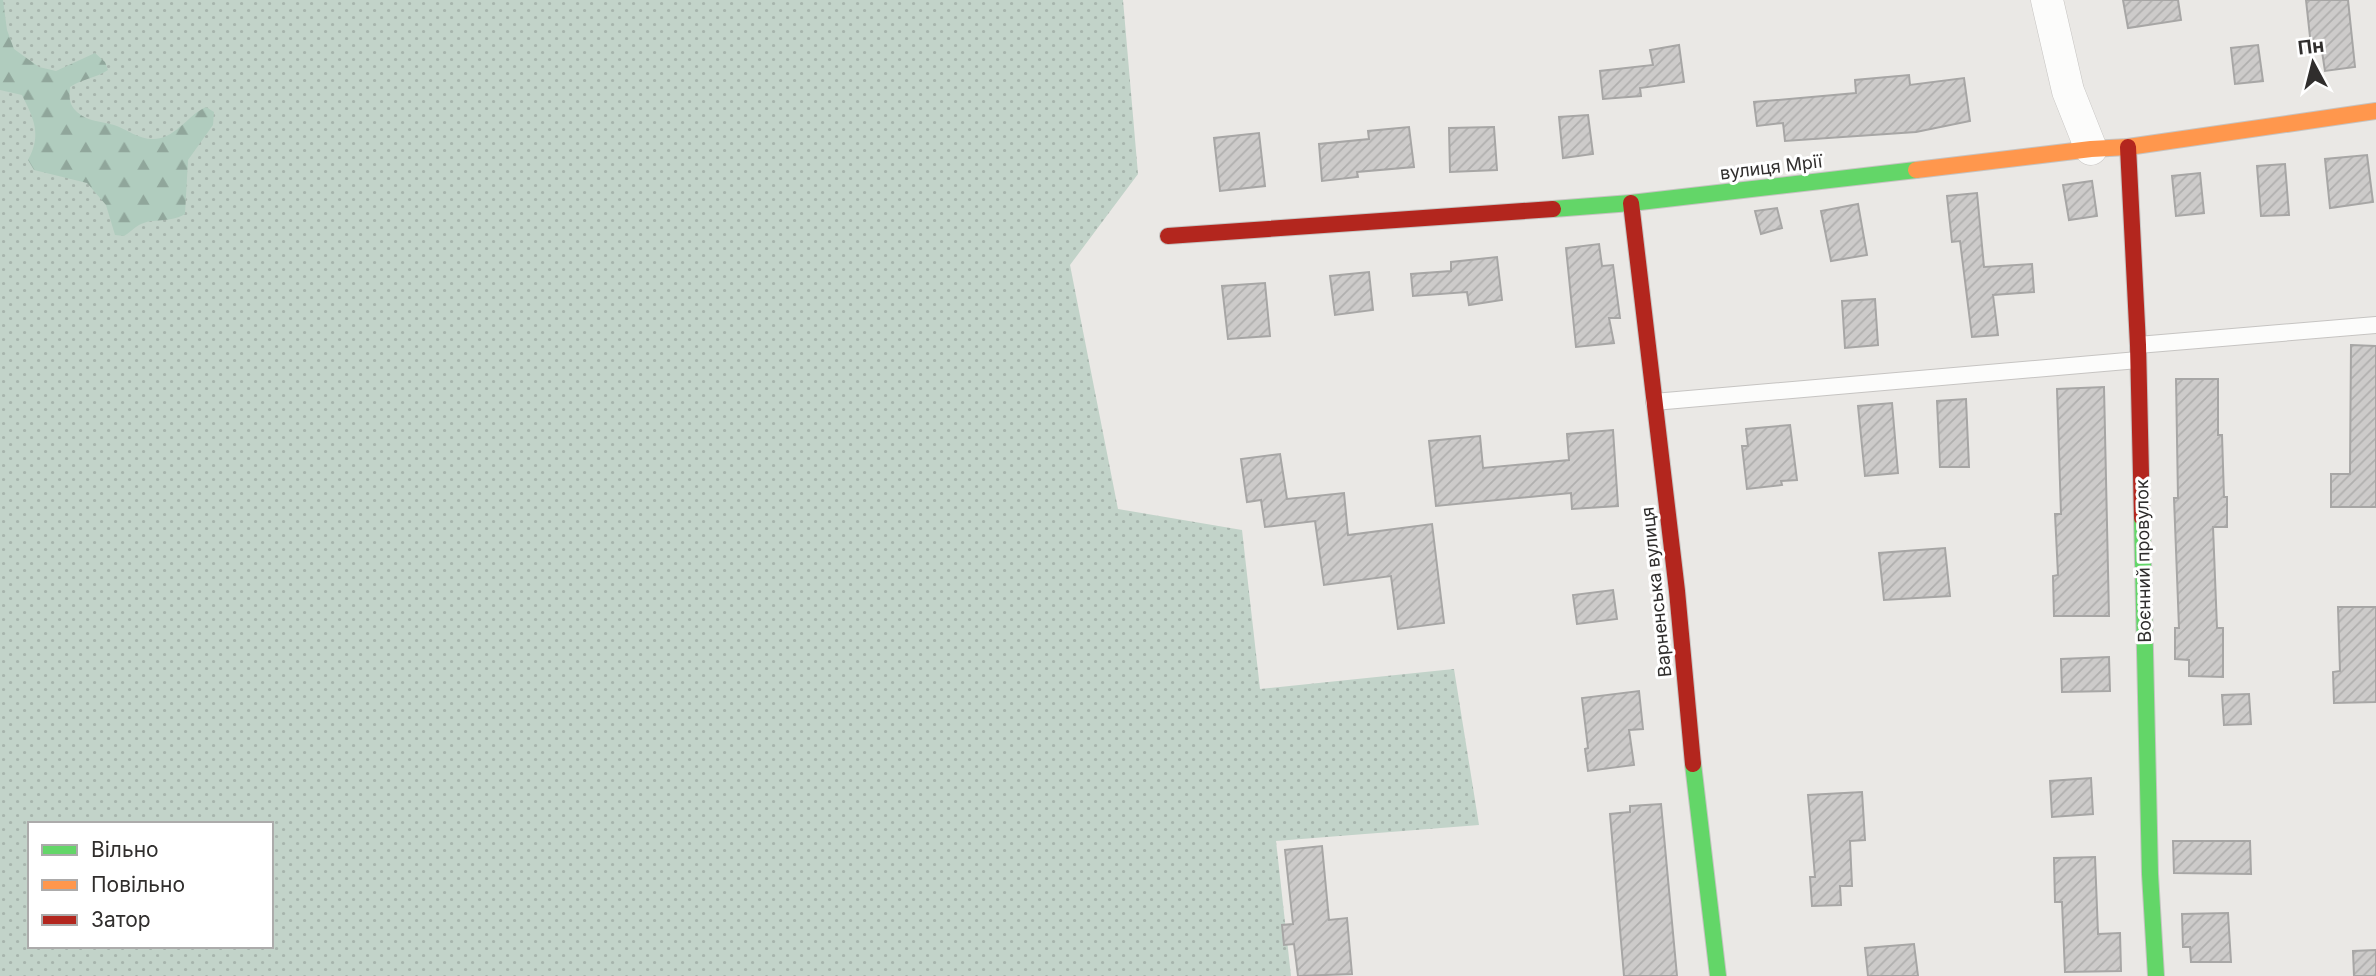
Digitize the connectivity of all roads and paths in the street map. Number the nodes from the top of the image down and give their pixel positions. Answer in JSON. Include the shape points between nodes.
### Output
{"nodes":[{"id":1,"x":2047,"y":0,"type":"edge"},
{"id":2,"x":2376,"y":111,"type":"edge"},
{"id":3,"x":2128,"y":147,"type":"junction"},
{"id":4,"x":2091,"y":149,"type":"junction"},
{"id":5,"x":1631,"y":203,"type":"junction"},
{"id":6,"x":1168,"y":236,"type":"dead end"},
{"id":7,"x":2376,"y":325,"type":"edge"},
{"id":8,"x":2138,"y":352,"type":"junction"},
{"id":9,"x":1654,"y":402,"type":"junction"},
{"id":10,"x":1718,"y":976,"type":"edge"},
{"id":11,"x":2156,"y":976,"type":"edge"}],
"edges":[{"from":1,"to":4,"type":"street","via":[[2068,91]]},
{"from":2,"to":3,"type":"street","name":"вулиця Мрії"},
{"from":3,"to":4,"type":"street","name":"вулиця Мрії"},
{"from":3,"to":8,"type":"street","name":"Воєнний провулок"},
{"from":4,"to":5,"type":"street","name":"вулиця Мрії"},
{"from":5,"to":6,"type":"street","name":"вулиця Мрії"},
{"from":5,"to":9,"type":"street","name":"Варненська вулиця"},
{"from":7,"to":8,"type":"lane"},
{"from":8,"to":9,"type":"lane"},
{"from":8,"to":11,"type":"street","name":"Воєнний провулок"},
{"from":9,"to":10,"type":"street","name":"Варненська вулиця"}]}
